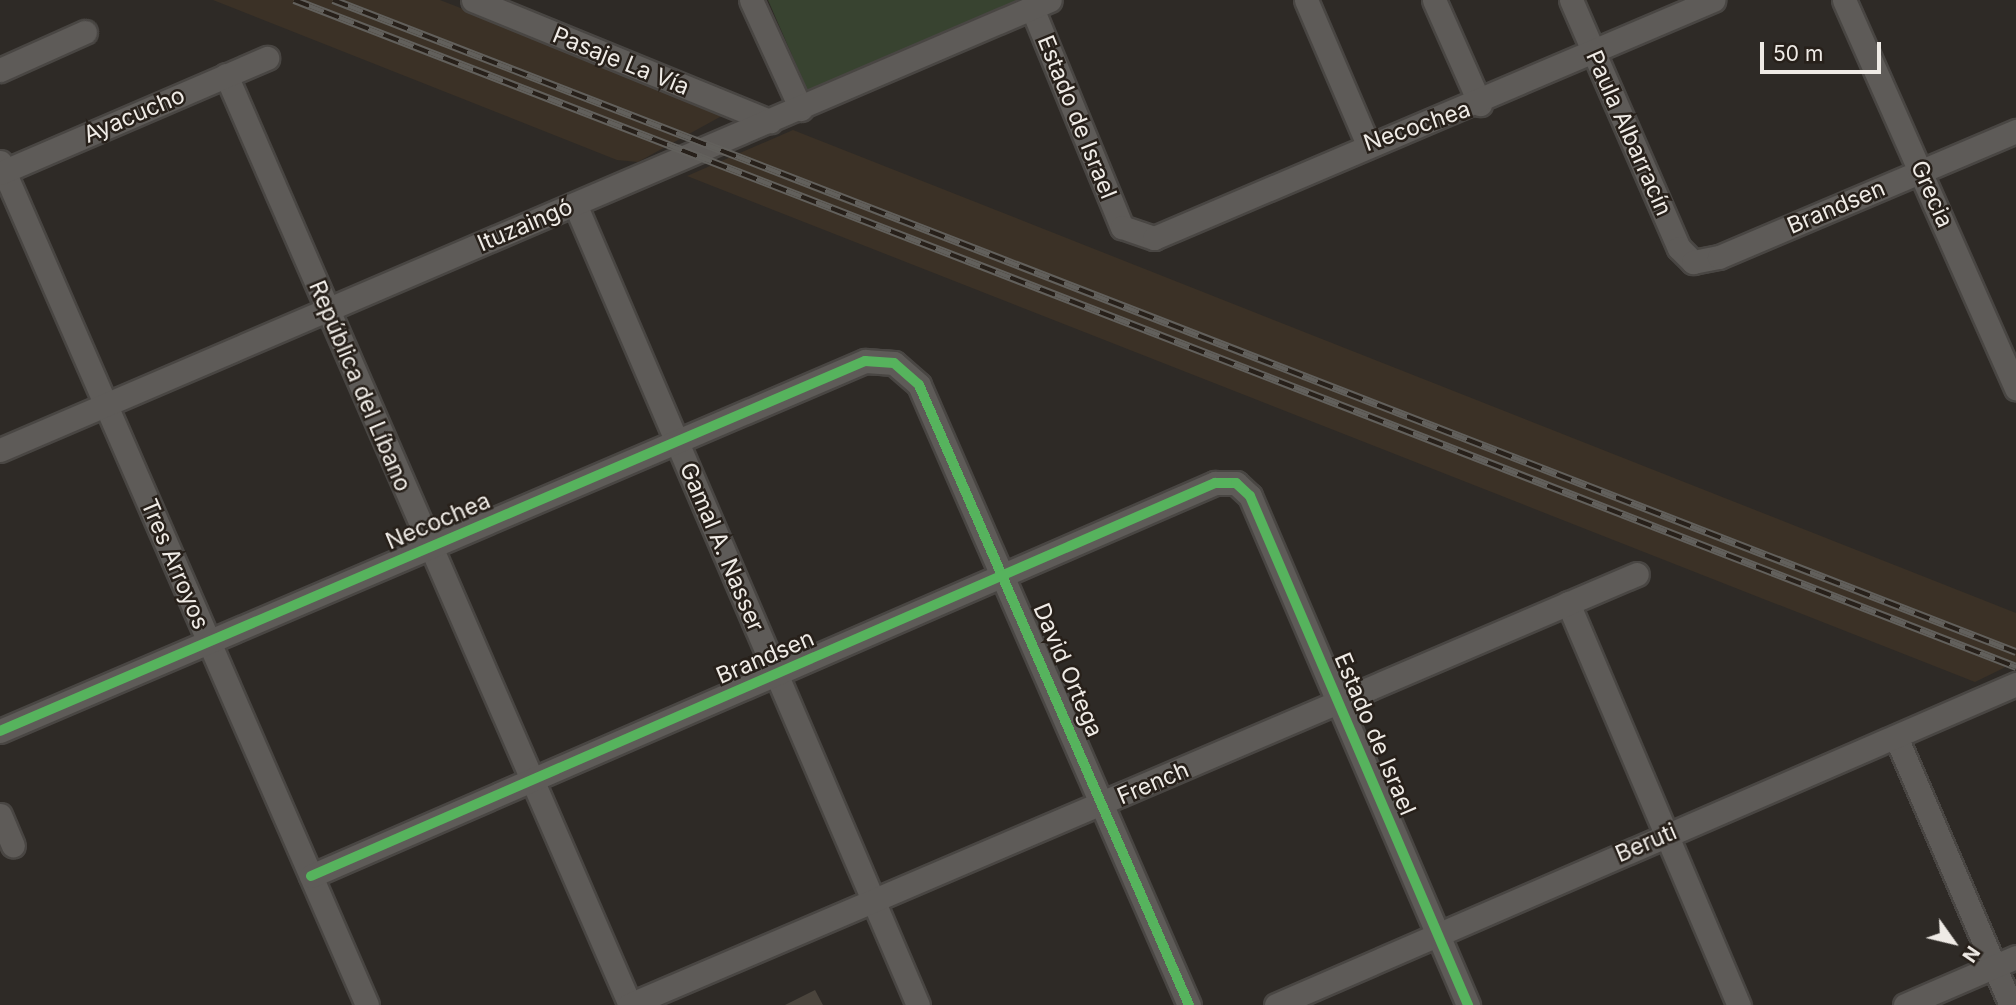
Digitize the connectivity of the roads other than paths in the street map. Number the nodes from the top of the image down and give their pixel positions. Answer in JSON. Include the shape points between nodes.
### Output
{"nodes":[{"id":1,"x":472,"y":0,"type":"edge"},
{"id":2,"x":751,"y":0,"type":"edge"},
{"id":3,"x":1306,"y":0,"type":"edge"},
{"id":4,"x":1434,"y":0,"type":"edge"},
{"id":5,"x":1571,"y":0,"type":"edge"},
{"id":6,"x":1713,"y":0,"type":"edge"},
{"id":7,"x":1844,"y":0,"type":"edge"},
{"id":8,"x":1041,"y":4,"type":"edge"},
{"id":9,"x":85,"y":32,"type":"dead end"},
{"id":10,"x":1593,"y":54,"type":"junction"},
{"id":11,"x":267,"y":58,"type":"dead end"},
{"id":12,"x":0,"y":70,"type":"edge"},
{"id":13,"x":226,"y":75,"type":"junction"},
{"id":14,"x":1480,"y":104,"type":"junction"},
{"id":15,"x":801,"y":109,"type":"junction"},
{"id":16,"x":770,"y":121,"type":"junction"},
{"id":17,"x":2016,"y":131,"type":"edge"},
{"id":18,"x":1367,"y":142,"type":"junction"},
{"id":19,"x":1,"y":168,"type":"edge"},
{"id":20,"x":1922,"y":170,"type":"junction"},
{"id":21,"x":575,"y":204,"type":"junction"},
{"id":22,"x":1122,"y":227,"type":"joint"},
{"id":23,"x":1693,"y":262,"type":"joint"},
{"id":24,"x":328,"y":310,"type":"junction"},
{"id":25,"x":894,"y":363,"type":"joint"},
{"id":26,"x":2016,"y":389,"type":"edge"},
{"id":27,"x":106,"y":405,"type":"junction"},
{"id":28,"x":677,"y":442,"type":"junction"},
{"id":29,"x":0,"y":450,"type":"edge"},
{"id":30,"x":1236,"y":483,"type":"joint"},
{"id":31,"x":430,"y":547,"type":"junction"},
{"id":32,"x":1637,"y":574,"type":"dead end"},
{"id":33,"x":1006,"y":577,"type":"junction"},
{"id":34,"x":1568,"y":603,"type":"junction"},
{"id":35,"x":208,"y":641,"type":"junction"},
{"id":36,"x":777,"y":676,"type":"junction"},
{"id":37,"x":2016,"y":684,"type":"edge"},
{"id":38,"x":1339,"y":703,"type":"junction"},
{"id":39,"x":0,"y":731,"type":"edge"},
{"id":40,"x":1896,"y":737,"type":"junction"},
{"id":41,"x":530,"y":779,"type":"junction"},
{"id":42,"x":1102,"y":806,"type":"junction"},
{"id":43,"x":0,"y":814,"type":"edge"},
{"id":44,"x":1667,"y":834,"type":"junction"},
{"id":45,"x":13,"y":845,"type":"dead end"},
{"id":46,"x":311,"y":876,"type":"junction"},
{"id":47,"x":873,"y":900,"type":"junction"},
{"id":48,"x":1437,"y":934,"type":"junction"},
{"id":49,"x":2016,"y":957,"type":"edge"},
{"id":50,"x":1995,"y":967,"type":"junction"},
{"id":51,"x":367,"y":1005,"type":"edge"},
{"id":52,"x":630,"y":1005,"type":"edge"},
{"id":53,"x":918,"y":1005,"type":"edge"},
{"id":54,"x":1189,"y":1005,"type":"edge"},
{"id":55,"x":1276,"y":1005,"type":"edge"},
{"id":56,"x":1468,"y":1005,"type":"edge"},
{"id":57,"x":1740,"y":1005,"type":"edge"},
{"id":58,"x":1905,"y":1005,"type":"edge"},
{"id":59,"x":2011,"y":1005,"type":"edge"}],
"edges":[{"from":1,"to":16,"type":"street","name":"Pasaje La Vía"},
{"from":2,"to":15,"type":"street"},
{"from":3,"to":18,"type":"street"},
{"from":4,"to":14,"type":"street"},
{"from":5,"to":10,"type":"street","name":"Paula Albarracín"},
{"from":6,"to":10,"type":"street","name":"Necochea"},
{"from":7,"to":20,"type":"street","name":"Grecia"},
{"from":8,"to":15,"type":"street","name":"Ituzaingó"},
{"from":8,"to":22,"type":"street","name":"Estado de Israel"},
{"from":9,"to":12,"type":"street"},
{"from":10,"to":14,"type":"street","name":"Necochea"},
{"from":10,"to":23,"type":"street","name":"Paula Albarracín","via":[[1679,248]]},
{"from":11,"to":13,"type":"street","name":"Ayacucho"},
{"from":13,"to":19,"type":"street","name":"Ayacucho"},
{"from":13,"to":24,"type":"street","name":"República del Líbano"},
{"from":14,"to":18,"type":"street","name":"Necochea"},
{"from":15,"to":16,"type":"street","name":"Ituzaingó"},
{"from":16,"to":21,"type":"street","name":"Ituzaingó"},
{"from":17,"to":20,"type":"street","name":"Brandsen"},
{"from":18,"to":22,"type":"street","name":"Necochea","via":[[1168,234],[1141,238]]},
{"from":19,"to":27,"type":"street","name":"Tres Arroyos"},
{"from":20,"to":23,"type":"street","name":"Brandsen","via":[[1719,257]]},
{"from":20,"to":26,"type":"street","name":"Grecia"},
{"from":21,"to":24,"type":"street","name":"Ituzaingó"},
{"from":21,"to":28,"type":"street","name":"Gamal A. Nasser"},
{"from":24,"to":27,"type":"street","name":"Ituzaingó"},
{"from":24,"to":31,"type":"street","name":"República del Líbano"},
{"from":25,"to":28,"type":"street","name":"Necochea","via":[[865,361]]},
{"from":25,"to":33,"type":"street","name":"David Ortega","via":[[919,384]]},
{"from":27,"to":29,"type":"street","name":"Ituzaingó"},
{"from":27,"to":35,"type":"street","name":"Tres Arroyos"},
{"from":28,"to":31,"type":"street","name":"Necochea"},
{"from":28,"to":36,"type":"street","name":"Gamal A. Nasser"},
{"from":30,"to":33,"type":"street","name":"Brandsen","via":[[1215,483]]},
{"from":30,"to":38,"type":"street","name":"Estado de Israel","via":[[1250,496]]},
{"from":31,"to":35,"type":"street","name":"Necochea"},
{"from":31,"to":41,"type":"street","name":"República del Líbano"},
{"from":32,"to":34,"type":"street","name":"French"},
{"from":33,"to":36,"type":"street","name":"Brandsen"},
{"from":33,"to":42,"type":"street","name":"David Ortega"},
{"from":34,"to":38,"type":"street","name":"French"},
{"from":34,"to":44,"type":"street"},
{"from":35,"to":39,"type":"street","name":"Necochea"},
{"from":35,"to":46,"type":"street","name":"Tres Arroyos"},
{"from":36,"to":41,"type":"street","name":"Brandsen"},
{"from":36,"to":47,"type":"street","name":"Gamal A. Nasser"},
{"from":37,"to":40,"type":"street","name":"Beruti"},
{"from":38,"to":42,"type":"street","name":"French"},
{"from":38,"to":48,"type":"street","name":"Estado de Israel"},
{"from":40,"to":44,"type":"street","name":"Beruti"},
{"from":40,"to":50,"type":"street"},
{"from":41,"to":46,"type":"street","name":"Brandsen"},
{"from":41,"to":52,"type":"street","name":"República del Líbano"},
{"from":42,"to":47,"type":"street","name":"French"},
{"from":42,"to":54,"type":"street","name":"David Ortega"},
{"from":43,"to":45,"type":"street"},
{"from":44,"to":48,"type":"street","name":"Beruti"},
{"from":44,"to":57,"type":"street"},
{"from":46,"to":51,"type":"street","name":"Tres Arroyos"},
{"from":47,"to":52,"type":"street","name":"French"},
{"from":47,"to":53,"type":"street","name":"Gamal A. Nasser"},
{"from":48,"to":55,"type":"street","name":"Beruti"},
{"from":48,"to":56,"type":"street","name":"Estado de Israel"},
{"from":49,"to":50,"type":"street"},
{"from":50,"to":58,"type":"street"},
{"from":50,"to":59,"type":"street"}]}
